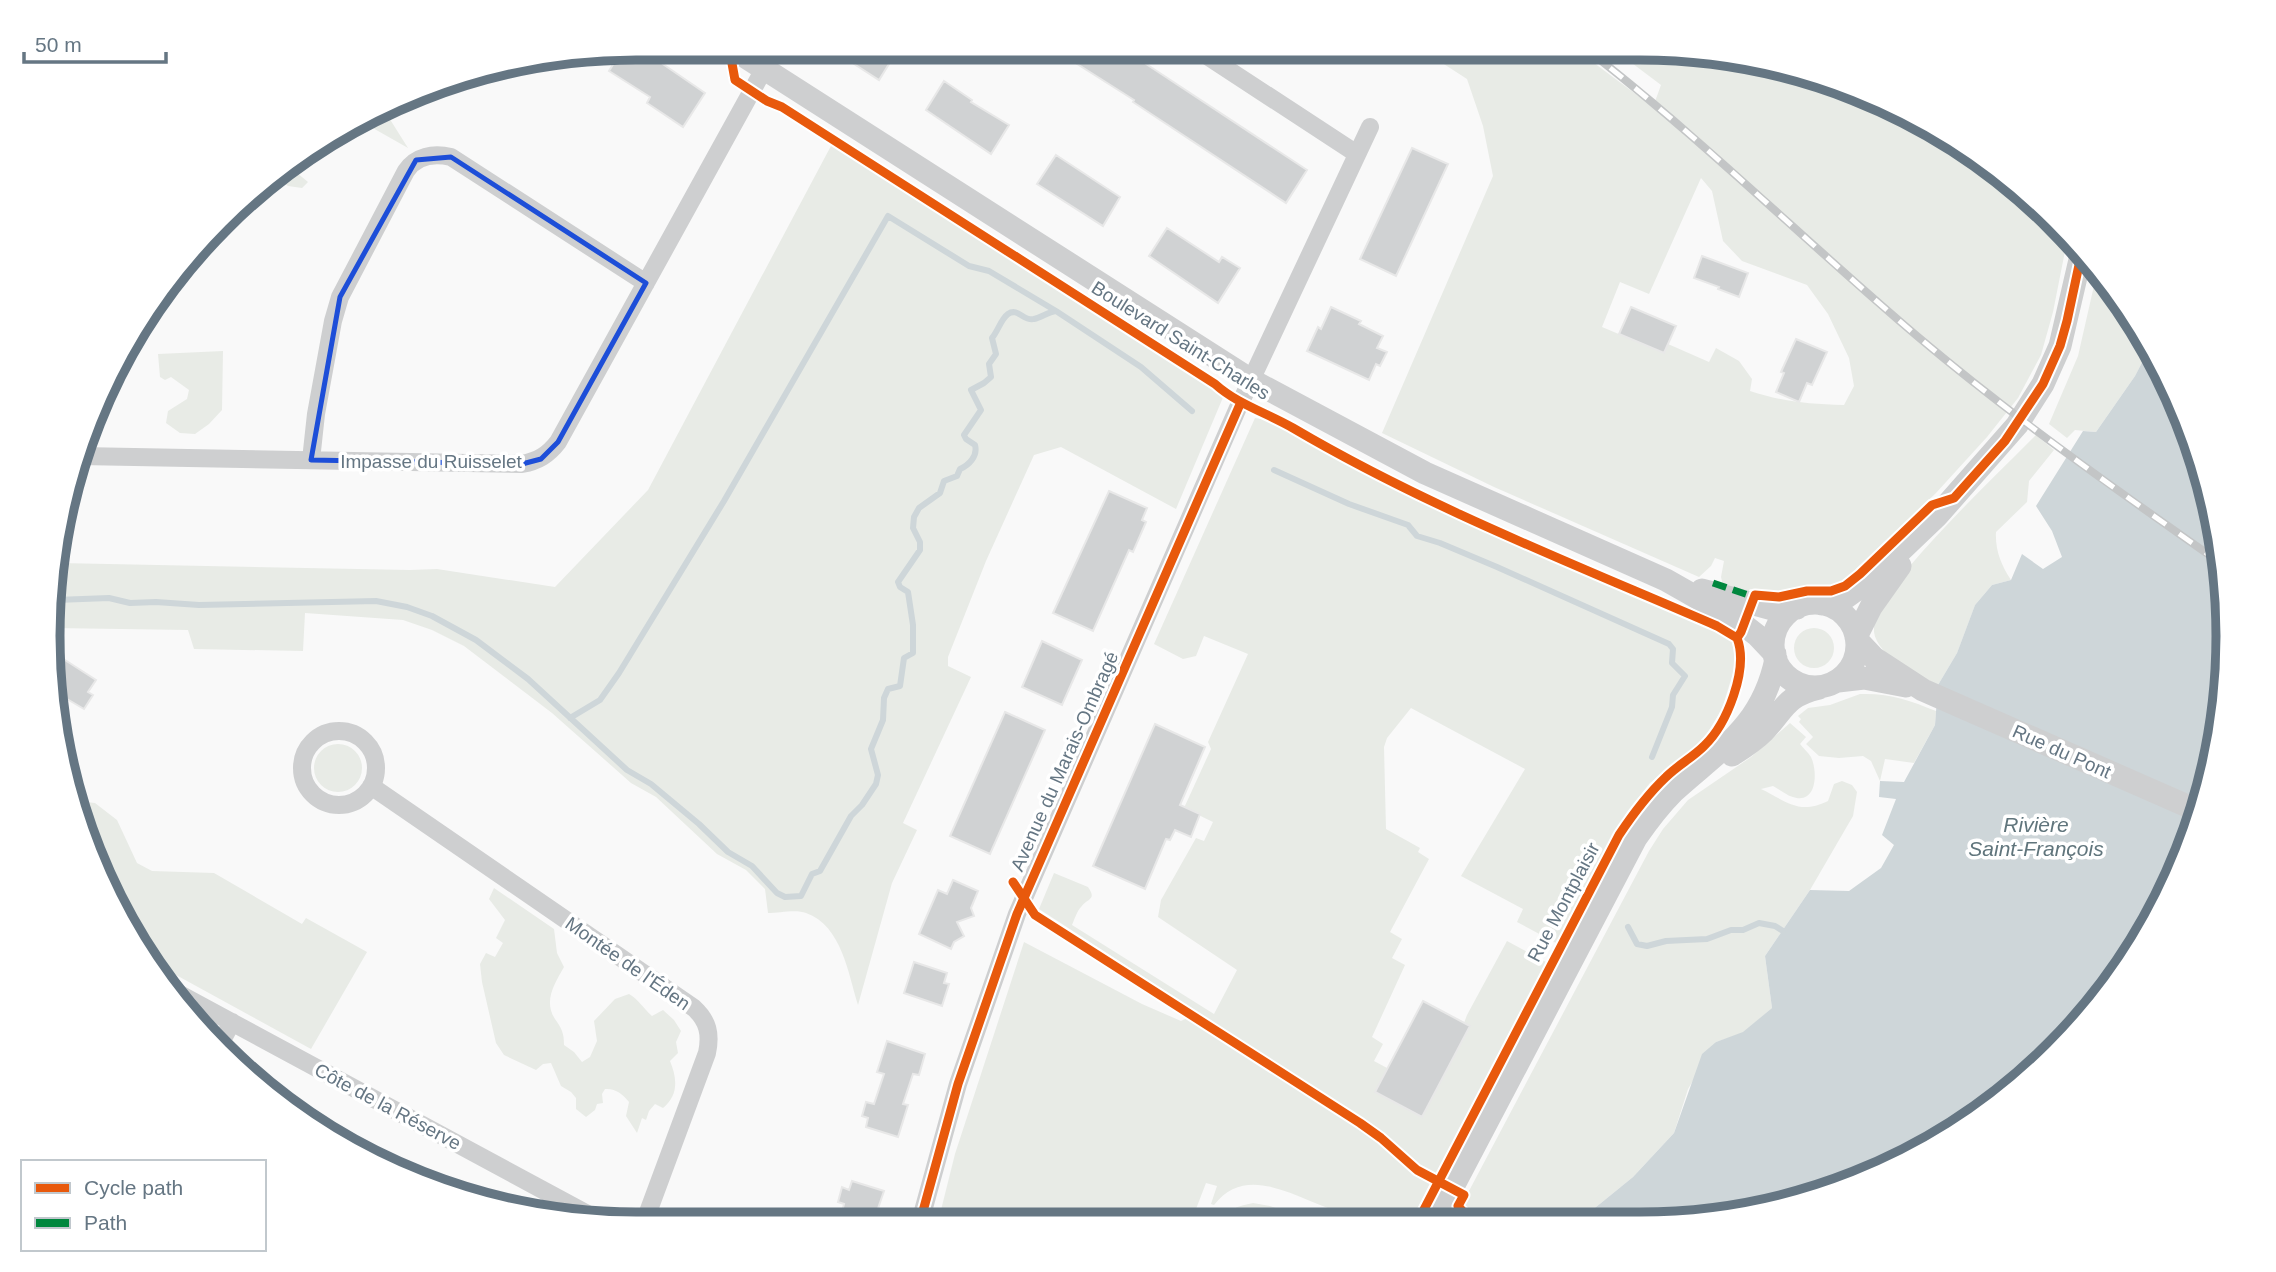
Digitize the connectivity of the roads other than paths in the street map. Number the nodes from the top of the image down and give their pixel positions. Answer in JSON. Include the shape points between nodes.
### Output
{"nodes":[{"id":1,"x":750,"y":60,"type":"edge"},
{"id":2,"x":1213,"y":60,"type":"edge"},
{"id":3,"x":764,"y":69,"type":"junction"},
{"id":4,"x":1370,"y":127,"type":"dead end"},
{"id":5,"x":1357,"y":154,"type":"junction"},
{"id":6,"x":2079,"y":264,"type":"edge"},
{"id":7,"x":646,"y":283,"type":"junction"},
{"id":8,"x":1251,"y":380,"type":"junction"},
{"id":9,"x":88,"y":456,"type":"edge"},
{"id":10,"x":311,"y":460,"type":"junction"},
{"id":11,"x":1937,"y":516,"type":"junction"},
{"id":12,"x":1666,"y":580,"type":"junction"},
{"id":13,"x":1822,"y":604,"type":"junction"},
{"id":14,"x":1797,"y":608,"type":"junction"},
{"id":15,"x":1857,"y":638,"type":"junction"},
{"id":16,"x":1775,"y":656,"type":"junction"},
{"id":17,"x":1832,"y":683,"type":"junction"},
{"id":18,"x":1923,"y":690,"type":"junction"},
{"id":19,"x":1701,"y":769,"type":"junction"},
{"id":20,"x":372,"y":786,"type":"junction"},
{"id":21,"x":2190,"y":807,"type":"edge"},
{"id":22,"x":189,"y":999,"type":"edge"},
{"id":23,"x":232,"y":1022,"type":"junction"},
{"id":24,"x":223,"y":1038,"type":"edge"},
{"id":25,"x":579,"y":1209,"type":"edge"},
{"id":26,"x":648,"y":1212,"type":"edge"},
{"id":27,"x":923,"y":1212,"type":"edge"},
{"id":28,"x":1440,"y":1212,"type":"edge"}],
"edges":[{"from":1,"to":3,"type":"street","name":"Boulevard Saint-Charles"},
{"from":2,"to":5,"type":"street"},
{"from":3,"to":7,"type":"street","name":"Impasse du Ruisselet"},
{"from":3,"to":8,"type":"street","name":"Boulevard Saint-Charles"},
{"from":4,"to":5,"type":"street","name":"Avenue du Marais-Ombragé"},
{"from":5,"to":8,"type":"street","name":"Avenue du Marais-Ombragé"},
{"from":6,"to":11,"type":"street","via":[[2060,346],[2043,384],[2005,441]]},
{"from":7,"to":10,"type":"street","name":"Impasse du Ruisselet","via":[[558,442],[541,459],[522,464]]},
{"from":7,"to":10,"type":"street","via":[[451,158],[434,155],[415,160],[405,171],[340,298]]},
{"from":8,"to":12,"type":"street","name":"Boulevard Saint-Charles","via":[[1425,473]]},
{"from":8,"to":27,"type":"street","name":"Avenue du Marais-Ombragé","via":[[1017,914],[975,1031]]},
{"from":9,"to":10,"type":"street","name":"Impasse du Ruisselet"},
{"from":11,"to":13,"type":"street","via":[[1858,590],[1841,601]]},
{"from":11,"to":15,"type":"street","via":[[1882,590]]},
{"from":12,"to":14,"type":"street","name":"Boulevard Saint-Charles","via":[[1772,609]]},
{"from":12,"to":16,"type":"street","name":"Boulevard Saint-Charles","via":[[1740,622]]},
{"from":13,"to":14,"type":"street"},
{"from":13,"to":15,"type":"street","via":[[1843,614]]},
{"from":14,"to":16,"type":"street","via":[[1778,627]]},
{"from":15,"to":17,"type":"street","via":[[1848,672]]},
{"from":15,"to":18,"type":"street","via":[[1874,658]]},
{"from":16,"to":17,"type":"street","via":[[1783,671],[1800,684]]},
{"from":16,"to":19,"type":"street","name":"Rue Montplaisir","via":[[1771,682],[1755,714]]},
{"from":17,"to":18,"type":"street","via":[[1864,678]]},
{"from":17,"to":19,"type":"street","name":"Rue Montplaisir","via":[[1792,698],[1753,741]]},
{"from":18,"to":21,"type":"street","name":"Rue du Pont"},
{"from":19,"to":28,"type":"street","name":"Rue Montplaisir","via":[[1671,794],[1636,838]]},
{"from":20,"to":20,"type":"street","via":[[352,803],[327,804],[307,788],[302,776],[305,751],[333,731],[356,735],[372,752]]},
{"from":20,"to":26,"type":"street","name":"Montée de l'Éden","via":[[702,1015],[709,1033],[707,1053]]},
{"from":22,"to":23,"type":"street","name":"Côte de la Réserve"},
{"from":23,"to":24,"type":"street"},
{"from":23,"to":25,"type":"street","name":"Côte de la Réserve"}]}
